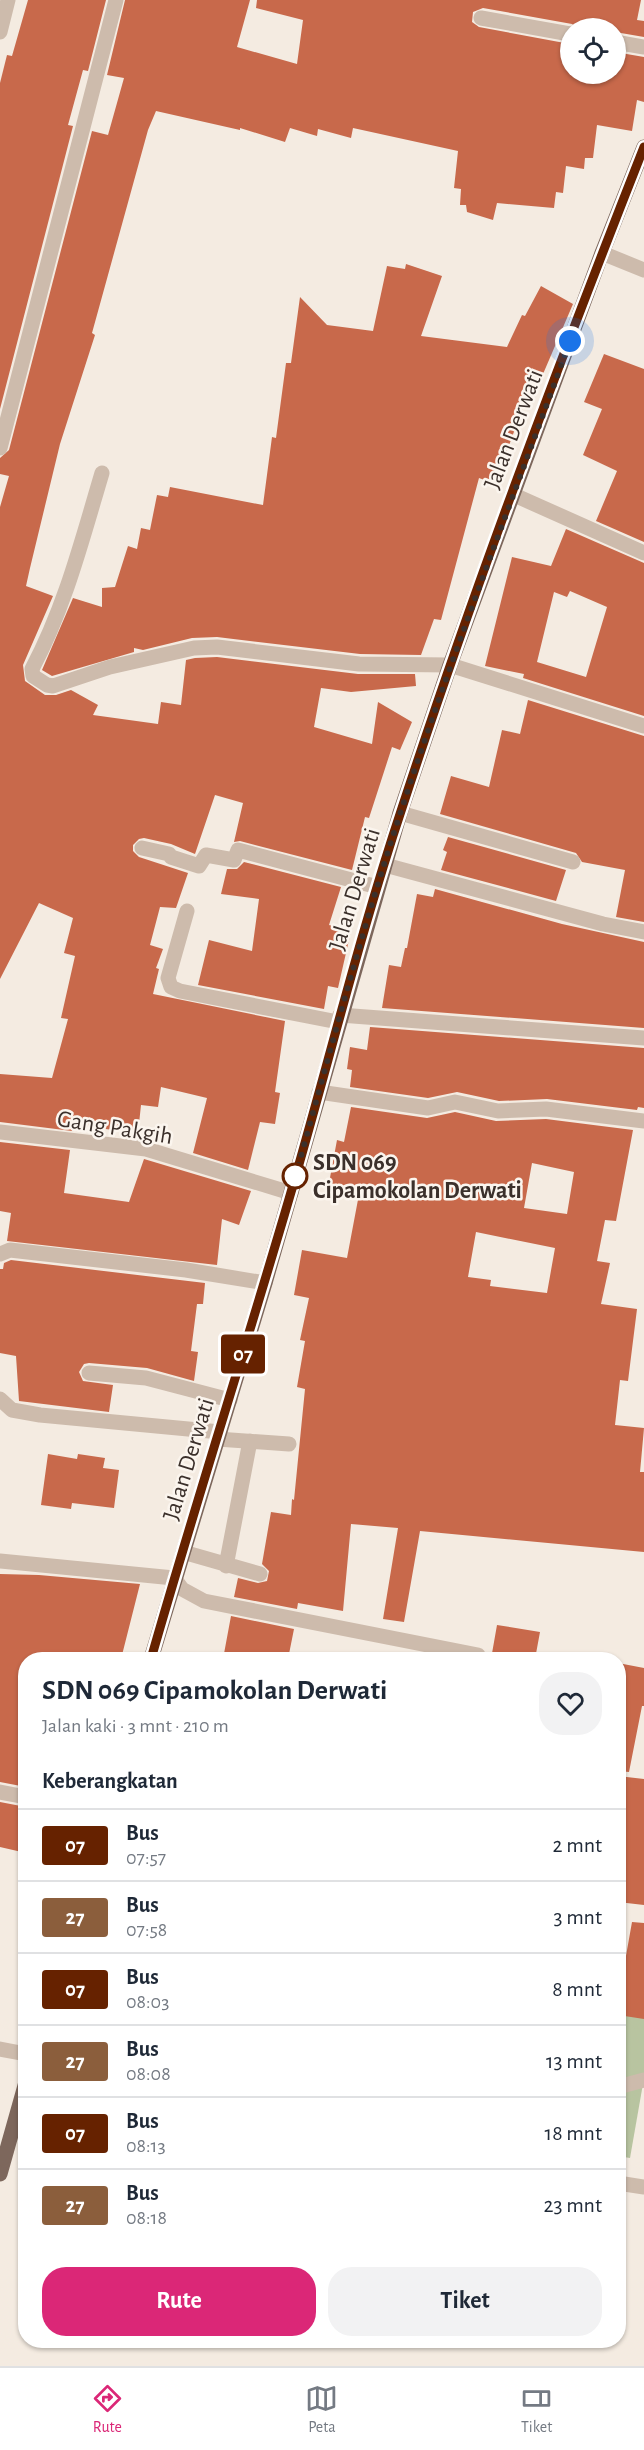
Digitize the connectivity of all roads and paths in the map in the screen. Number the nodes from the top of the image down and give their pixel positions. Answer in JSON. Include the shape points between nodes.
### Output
{"nodes":[{"id":1,"x":8,"y":0,"type":"edge"},
{"id":2,"x":116,"y":0,"type":"edge"},
{"id":3,"x":481,"y":18,"type":"dead end"},
{"id":4,"x":0,"y":32,"type":"edge"},
{"id":5,"x":560,"y":32,"type":"edge"},
{"id":6,"x":626,"y":44,"type":"edge"},
{"id":7,"x":644,"y":46,"type":"edge"},
{"id":8,"x":644,"y":147,"type":"edge"},
{"id":9,"x":602,"y":252,"type":"junction"},
{"id":10,"x":644,"y":270,"type":"edge"},
{"id":11,"x":1,"y":441,"type":"edge"},
{"id":12,"x":102,"y":473,"type":"dead end"},
{"id":13,"x":512,"y":494,"type":"junction"},
{"id":14,"x":644,"y":553,"type":"edge"},
{"id":15,"x":450,"y":665,"type":"junction"},
{"id":16,"x":644,"y":726,"type":"edge"},
{"id":17,"x":400,"y":813,"type":"junction"},
{"id":18,"x":142,"y":848,"type":"dead end"},
{"id":19,"x":573,"y":862,"type":"dead end"},
{"id":20,"x":385,"y":865,"type":"junction"},
{"id":21,"x":378,"y":887,"type":"junction"},
{"id":22,"x":187,"y":911,"type":"dead end"},
{"id":23,"x":644,"y":932,"type":"edge"},
{"id":24,"x":339,"y":1018,"type":"junction"},
{"id":25,"x":644,"y":1038,"type":"edge"},
{"id":26,"x":319,"y":1092,"type":"junction"},
{"id":27,"x":644,"y":1121,"type":"edge"},
{"id":28,"x":0,"y":1132,"type":"edge"},
{"id":29,"x":291,"y":1192,"type":"junction"},
{"id":30,"x":0,"y":1254,"type":"edge"},
{"id":31,"x":265,"y":1283,"type":"junction"},
{"id":32,"x":89,"y":1373,"type":"dead end"},
{"id":33,"x":0,"y":1399,"type":"edge"},
{"id":34,"x":230,"y":1400,"type":"junction"},
{"id":35,"x":218,"y":1435,"type":"junction"},
{"id":36,"x":250,"y":1441,"type":"junction"},
{"id":37,"x":289,"y":1444,"type":"dead end"},
{"id":38,"x":183,"y":1552,"type":"junction"},
{"id":39,"x":0,"y":1561,"type":"edge"},
{"id":40,"x":226,"y":1566,"type":"junction"},
{"id":41,"x":260,"y":1574,"type":"dead end"},
{"id":42,"x":174,"y":1578,"type":"junction"},
{"id":43,"x":153,"y":1652,"type":"edge"},
{"id":44,"x":463,"y":1652,"type":"edge"},
{"id":45,"x":0,"y":1792,"type":"edge"},
{"id":46,"x":18,"y":1795,"type":"edge"},
{"id":47,"x":0,"y":2049,"type":"edge"},
{"id":48,"x":18,"y":2052,"type":"edge"},
{"id":49,"x":644,"y":2080,"type":"edge"},
{"id":50,"x":626,"y":2085,"type":"edge"},
{"id":51,"x":18,"y":2110,"type":"edge"},
{"id":52,"x":0,"y":2174,"type":"edge"},
{"id":53,"x":626,"y":2184,"type":"edge"},
{"id":54,"x":644,"y":2187,"type":"edge"}],
"edges":[{"from":1,"to":4,"type":"street"},
{"from":2,"to":11,"type":"street"},
{"from":3,"to":5,"type":"street"},
{"from":6,"to":7,"type":"street"},
{"from":8,"to":9,"type":"main road","name":"Jalan Derwati"},
{"from":9,"to":10,"type":"street"},
{"from":9,"to":13,"type":"main road","name":"Jalan Derwati"},
{"from":12,"to":15,"type":"street","via":[[64,599],[32,669],[33,676],[47,686],[61,685],[110,667],[205,647],[358,664]]},
{"from":13,"to":14,"type":"street"},
{"from":13,"to":15,"type":"main road","name":"Jalan Derwati"},
{"from":15,"to":16,"type":"street"},
{"from":15,"to":17,"type":"main road","name":"Jalan Derwati"},
{"from":17,"to":19,"type":"street"},
{"from":17,"to":20,"type":"main road","name":"Jalan Derwati"},
{"from":18,"to":21,"type":"street","via":[[199,866],[206,855],[234,860],[238,850]]},
{"from":20,"to":21,"type":"main road","name":"Jalan Derwati"},
{"from":20,"to":23,"type":"street"},
{"from":21,"to":24,"type":"main road","name":"Jalan Derwati"},
{"from":22,"to":24,"type":"street","via":[[168,978],[171,987]]},
{"from":24,"to":25,"type":"street"},
{"from":24,"to":26,"type":"main road","name":"Jalan Derwati"},
{"from":26,"to":27,"type":"street","via":[[428,1108],[455,1102],[498,1112],[546,1109]]},
{"from":26,"to":29,"type":"main road","name":"Jalan Derwati"},
{"from":28,"to":29,"type":"street","name":"Gang Pakgih","via":[[146,1149]]},
{"from":29,"to":31,"type":"main road","name":"Jalan Derwati"},
{"from":30,"to":31,"type":"street","via":[[10,1250]]},
{"from":31,"to":34,"type":"main road","name":"Jalan Derwati"},
{"from":32,"to":34,"type":"street","via":[[146,1378]]},
{"from":33,"to":35,"type":"street","via":[[12,1410],[40,1415]]},
{"from":34,"to":35,"type":"main road","name":"Jalan Derwati"},
{"from":35,"to":36,"type":"street"},
{"from":35,"to":38,"type":"main road","name":"Jalan Derwati"},
{"from":36,"to":37,"type":"street"},
{"from":36,"to":40,"type":"street"},
{"from":38,"to":40,"type":"street"},
{"from":38,"to":42,"type":"main road","name":"Jalan Derwati"},
{"from":39,"to":42,"type":"street"},
{"from":40,"to":41,"type":"street"},
{"from":42,"to":43,"type":"main road","name":"Jalan Derwati"},
{"from":42,"to":44,"type":"street","via":[[182,1589],[204,1601]]},
{"from":45,"to":46,"type":"street"},
{"from":47,"to":48,"type":"street"},
{"from":49,"to":50,"type":"street"},
{"from":51,"to":52,"type":"main road"},
{"from":53,"to":54,"type":"street"}]}
